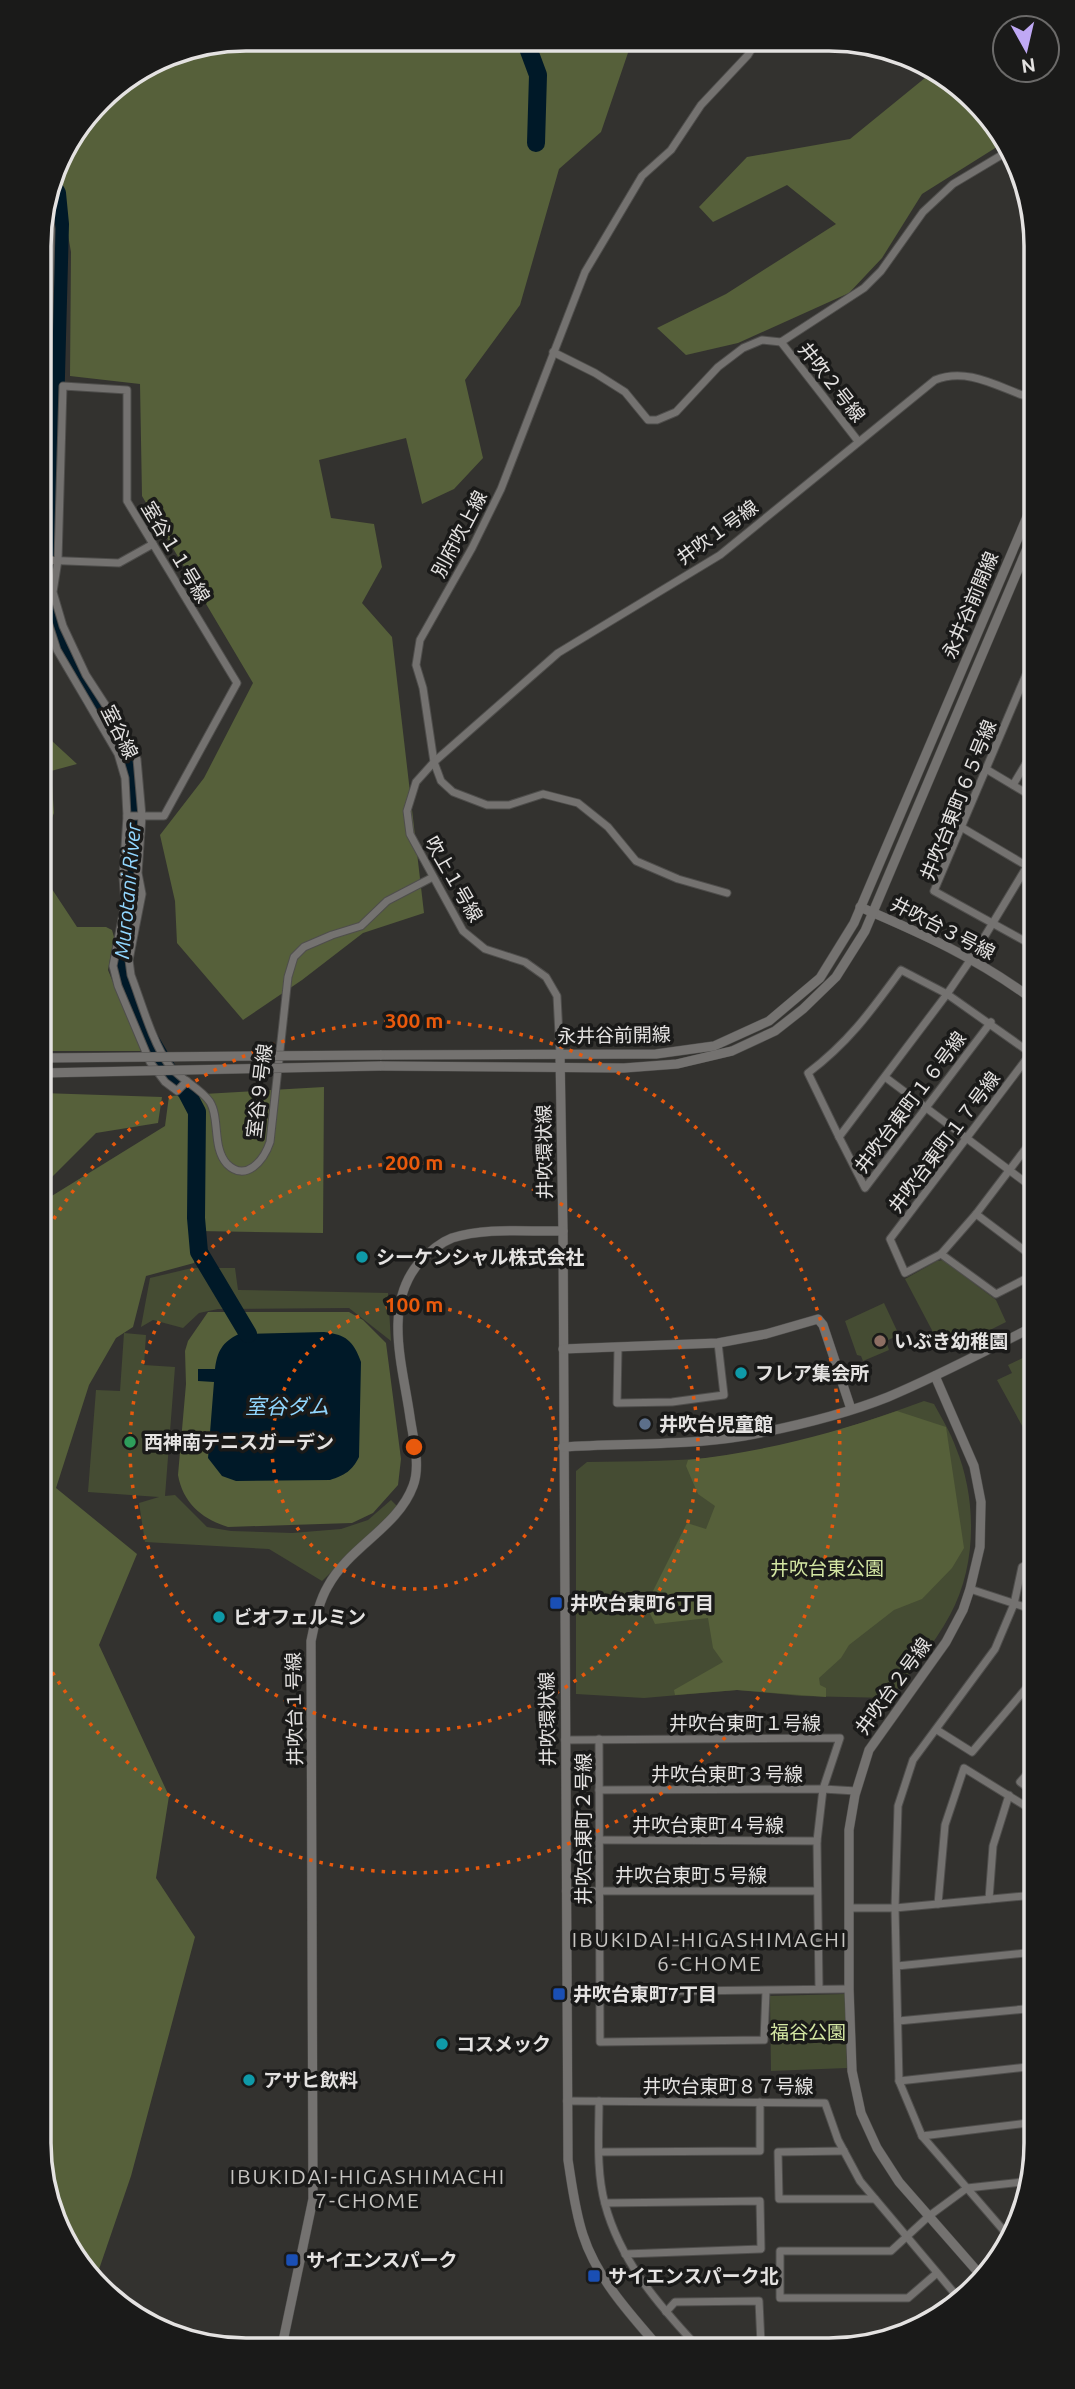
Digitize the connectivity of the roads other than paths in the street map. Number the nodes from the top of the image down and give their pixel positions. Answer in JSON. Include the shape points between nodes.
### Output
{"nodes":[{"id":1,"x":750,"y":51,"type":"edge"},
{"id":2,"x":1001,"y":155,"type":"edge"},
{"id":3,"x":781,"y":342,"type":"junction"},
{"id":4,"x":552,"y":352,"type":"junction"},
{"id":5,"x":1024,"y":395,"type":"edge"},
{"id":6,"x":858,"y":441,"type":"junction"},
{"id":7,"x":1024,"y":524,"type":"edge"},
{"id":8,"x":153,"y":544,"type":"junction"},
{"id":9,"x":1024,"y":556,"type":"edge"},
{"id":10,"x":51,"y":561,"type":"edge"},
{"id":11,"x":58,"y":561,"type":"junction"},
{"id":12,"x":51,"y":631,"type":"edge"},
{"id":13,"x":1024,"y":679,"type":"edge"},
{"id":14,"x":434,"y":762,"type":"junction"},
{"id":15,"x":1024,"y":767,"type":"edge"},
{"id":16,"x":986,"y":769,"type":"junction"},
{"id":17,"x":1013,"y":785,"type":"junction"},
{"id":18,"x":1024,"y":792,"type":"edge"},
{"id":19,"x":127,"y":816,"type":"junction"},
{"id":20,"x":142,"y":816,"type":"junction"},
{"id":21,"x":961,"y":827,"type":"junction"},
{"id":22,"x":1024,"y":864,"type":"edge"},
{"id":23,"x":1024,"y":871,"type":"edge"},
{"id":24,"x":433,"y":877,"type":"junction"},
{"id":25,"x":727,"y":893,"type":"dead end"},
{"id":26,"x":860,"y":907,"type":"junction"},
{"id":27,"x":873,"y":913,"type":"junction"},
{"id":28,"x":992,"y":922,"type":"junction"},
{"id":29,"x":1024,"y":941,"type":"edge"},
{"id":30,"x":971,"y":959,"type":"junction"},
{"id":31,"x":947,"y":994,"type":"junction"},
{"id":32,"x":1024,"y":994,"type":"edge"},
{"id":33,"x":990,"y":1023,"type":"junction"},
{"id":34,"x":1024,"y":1048,"type":"edge"},
{"id":35,"x":560,"y":1054,"type":"junction"},
{"id":36,"x":51,"y":1058,"type":"edge"},
{"id":37,"x":1024,"y":1064,"type":"edge"},
{"id":38,"x":560,"y":1069,"type":"junction"},
{"id":39,"x":51,"y":1073,"type":"edge"},
{"id":40,"x":885,"y":1077,"type":"junction"},
{"id":41,"x":187,"y":1081,"type":"junction"},
{"id":42,"x":926,"y":1108,"type":"junction"},
{"id":43,"x":839,"y":1137,"type":"junction"},
{"id":44,"x":966,"y":1140,"type":"junction"},
{"id":45,"x":1024,"y":1150,"type":"edge"},
{"id":46,"x":1009,"y":1171,"type":"junction"},
{"id":47,"x":1024,"y":1182,"type":"edge"},
{"id":48,"x":976,"y":1214,"type":"junction"},
{"id":49,"x":563,"y":1231,"type":"junction"},
{"id":50,"x":1024,"y":1250,"type":"edge"},
{"id":51,"x":941,"y":1254,"type":"junction"},
{"id":52,"x":1024,"y":1280,"type":"edge"},
{"id":53,"x":1024,"y":1332,"type":"edge"},
{"id":54,"x":718,"y":1343,"type":"junction"},
{"id":55,"x":618,"y":1348,"type":"junction"},
{"id":56,"x":563,"y":1349,"type":"junction"},
{"id":57,"x":935,"y":1376,"type":"junction"},
{"id":58,"x":851,"y":1409,"type":"junction"},
{"id":59,"x":563,"y":1447,"type":"junction"},
{"id":60,"x":1024,"y":1566,"type":"edge"},
{"id":61,"x":970,"y":1589,"type":"junction"},
{"id":62,"x":1014,"y":1604,"type":"junction"},
{"id":63,"x":1024,"y":1607,"type":"edge"},
{"id":64,"x":1024,"y":1691,"type":"edge"},
{"id":65,"x":937,"y":1730,"type":"junction"},
{"id":66,"x":598,"y":1739,"type":"junction"},
{"id":67,"x":565,"y":1740,"type":"junction"},
{"id":68,"x":823,"y":1789,"type":"junction"},
{"id":69,"x":599,"y":1790,"type":"junction"},
{"id":70,"x":856,"y":1791,"type":"junction"},
{"id":71,"x":1009,"y":1796,"type":"junction"},
{"id":72,"x":1024,"y":1805,"type":"edge"},
{"id":73,"x":599,"y":1840,"type":"junction"},
{"id":74,"x":817,"y":1841,"type":"junction"},
{"id":75,"x":599,"y":1890,"type":"junction"},
{"id":76,"x":566,"y":1891,"type":"junction"},
{"id":77,"x":817,"y":1891,"type":"junction"},
{"id":78,"x":1024,"y":1896,"type":"edge"},
{"id":79,"x":989,"y":1899,"type":"junction"},
{"id":80,"x":938,"y":1904,"type":"junction"},
{"id":81,"x":850,"y":1908,"type":"junction"},
{"id":82,"x":895,"y":1908,"type":"junction"},
{"id":83,"x":818,"y":1941,"type":"junction"},
{"id":84,"x":600,"y":1943,"type":"junction"},
{"id":85,"x":1024,"y":1953,"type":"edge"},
{"id":86,"x":897,"y":1966,"type":"junction"},
{"id":87,"x":819,"y":1988,"type":"junction"},
{"id":88,"x":849,"y":1989,"type":"junction"},
{"id":89,"x":766,"y":1991,"type":"junction"},
{"id":90,"x":600,"y":1992,"type":"junction"},
{"id":91,"x":1024,"y":2009,"type":"edge"},
{"id":92,"x":898,"y":2021,"type":"junction"},
{"id":93,"x":1024,"y":2067,"type":"edge"},
{"id":94,"x":899,"y":2081,"type":"junction"},
{"id":95,"x":568,"y":2101,"type":"junction"},
{"id":96,"x":599,"y":2101,"type":"junction"},
{"id":97,"x":760,"y":2102,"type":"junction"},
{"id":98,"x":1024,"y":2124,"type":"edge"},
{"id":99,"x":922,"y":2136,"type":"junction"},
{"id":100,"x":844,"y":2151,"type":"junction"},
{"id":101,"x":600,"y":2152,"type":"junction"},
{"id":102,"x":1021,"y":2182,"type":"edge"},
{"id":103,"x":967,"y":2188,"type":"junction"},
{"id":104,"x":875,"y":2199,"type":"junction"},
{"id":105,"x":605,"y":2203,"type":"junction"},
{"id":106,"x":929,"y":2216,"type":"junction"},
{"id":107,"x":1003,"y":2230,"type":"edge"},
{"id":108,"x":907,"y":2236,"type":"junction"},
{"id":109,"x":625,"y":2254,"type":"junction"},
{"id":110,"x":976,"y":2270,"type":"edge"},
{"id":111,"x":937,"y":2273,"type":"junction"},
{"id":112,"x":954,"y":2293,"type":"edge"},
{"id":113,"x":666,"y":2312,"type":"junction"},
{"id":114,"x":284,"y":2338,"type":"edge"},
{"id":115,"x":647,"y":2338,"type":"edge"},
{"id":116,"x":690,"y":2338,"type":"edge"},
{"id":117,"x":761,"y":2338,"type":"edge"}],
"edges":[{"from":1,"to":4,"type":"street","name":"別府吹上線","via":[[701,105],[671,150],[642,176],[585,272]]},
{"from":2,"to":3,"type":"street","via":[[953,184],[923,212],[864,288]]},
{"from":3,"to":4,"type":"street","via":[[762,340],[743,348],[718,367],[676,412],[657,420],[648,420],[625,392]]},
{"from":3,"to":6,"type":"street","name":"井吹２号線"},
{"from":4,"to":14,"type":"street","name":"別府吹上線","via":[[500,489],[420,640],[416,665]]},
{"from":5,"to":6,"type":"street","name":"井吹１号線","via":[[967,375],[947,375]]},
{"from":6,"to":14,"type":"street","name":"井吹１号線","via":[[720,555],[558,653]]},
{"from":7,"to":26,"type":"street","name":"永井谷前開線"},
{"from":8,"to":11,"type":"street","via":[[119,563]]},
{"from":8,"to":11,"type":"street","name":"室谷１１号線","via":[[127,501],[127,390],[63,386]]},
{"from":8,"to":20,"type":"street","name":"室谷１１号線","via":[[237,683],[164,816]]},
{"from":9,"to":27,"type":"street","name":"永井谷前開線"},
{"from":10,"to":11,"type":"street"},
{"from":11,"to":20,"type":"street","name":"室谷１１号線","via":[[53,592],[63,626],[86,675],[137,758]]},
{"from":12,"to":19,"type":"street","name":"室谷線","via":[[57,650],[118,754]]},
{"from":13,"to":16,"type":"street","name":"井吹台東町６５号線"},
{"from":14,"to":24,"type":"street","name":"吹上１号線","via":[[416,782],[407,811],[410,834]]},
{"from":14,"to":25,"type":"street","name":"別府吹上線","via":[[453,792],[486,804],[509,805],[543,794],[578,803],[608,827],[636,861]]},
{"from":15,"to":17,"type":"street"},
{"from":16,"to":17,"type":"street"},
{"from":16,"to":21,"type":"street","name":"井吹台東町６５号線"},
{"from":17,"to":18,"type":"street"},
{"from":19,"to":20,"type":"street"},
{"from":19,"to":41,"type":"street","name":"室谷線","via":[[125,903],[113,966],[150,1062],[177,1091]]},
{"from":20,"to":41,"type":"street","name":"室谷９号線","via":[[138,873],[142,894],[129,960],[131,975],[169,1066]]},
{"from":21,"to":22,"type":"street"},
{"from":21,"to":28,"type":"street","name":"井吹台東町６５号線","via":[[934,891]]},
{"from":23,"to":28,"type":"street"},
{"from":24,"to":35,"type":"street","name":"吹上１号線","via":[[463,931],[485,950],[525,962],[546,978],[557,996]]},
{"from":24,"to":41,"type":"street","name":"室谷９号線","via":[[387,901],[361,926],[304,947],[294,957],[270,1143],[265,1157],[253,1168],[228,1166],[221,1154],[211,1103]]},
{"from":26,"to":27,"type":"street","name":"井吹台３号線"},
{"from":26,"to":35,"type":"street","name":"永井谷前開線","via":[[820,978],[769,1021],[714,1046],[656,1054]]},
{"from":27,"to":30,"type":"street","name":"井吹台３号線"},
{"from":27,"to":38,"type":"street","name":"永井谷前開線","via":[[836,977],[775,1031],[732,1051],[677,1064]]},
{"from":28,"to":29,"type":"street"},
{"from":28,"to":30,"type":"street"},
{"from":30,"to":31,"type":"street"},
{"from":30,"to":32,"type":"street","name":"井吹台３号線"},
{"from":31,"to":33,"type":"street"},
{"from":31,"to":40,"type":"street"},
{"from":31,"to":43,"type":"street","via":[[901,970],[859,1026],[808,1073]]},
{"from":33,"to":34,"type":"street"},
{"from":33,"to":42,"type":"street","name":"井吹台東町１６号線"},
{"from":35,"to":36,"type":"street","name":"永井谷前開線","bridge":true},
{"from":35,"to":38,"type":"street","name":"井吹環状線"},
{"from":37,"to":44,"type":"street","name":"井吹台東町１７号線"},
{"from":38,"to":39,"type":"street","name":"永井谷前開線","bridge":true,"via":[[380,1066]]},
{"from":38,"to":49,"type":"street","name":"井吹環状線"},
{"from":40,"to":42,"type":"street"},
{"from":40,"to":43,"type":"street"},
{"from":42,"to":43,"type":"street","name":"井吹台東町１６号線","via":[[865,1188]]},
{"from":42,"to":44,"type":"street"},
{"from":44,"to":46,"type":"street"},
{"from":44,"to":51,"type":"street","name":"井吹台東町１７号線","via":[[890,1239],[905,1273]]},
{"from":45,"to":46,"type":"street","name":"井吹台東町１７号線"},
{"from":46,"to":47,"type":"street"},
{"from":46,"to":48,"type":"street","name":"井吹台東町１７号線"},
{"from":48,"to":50,"type":"street"},
{"from":48,"to":51,"type":"street","name":"井吹台東町１７号線"},
{"from":49,"to":56,"type":"street","name":"井吹環状線"},
{"from":49,"to":114,"type":"street","name":"井吹台１号線","via":[[451,1239],[427,1254],[412,1272],[399,1299],[397,1325],[415,1482],[406,1503],[328,1585],[316,1616],[311,1641],[313,2199]]},
{"from":51,"to":52,"type":"street","via":[[996,1294]]},
{"from":53,"to":57,"type":"street"},
{"from":54,"to":55,"type":"street"},
{"from":54,"to":55,"type":"street","via":[[724,1395],[672,1402],[617,1403]]},
{"from":54,"to":58,"type":"street","via":[[818,1319]]},
{"from":55,"to":56,"type":"street"},
{"from":56,"to":59,"type":"street","name":"井吹環状線"},
{"from":57,"to":58,"type":"street"},
{"from":57,"to":61,"type":"street","name":"井吹台２号線","via":[[974,1466],[981,1502],[980,1547]]},
{"from":58,"to":59,"type":"street","via":[[743,1436],[674,1444]]},
{"from":59,"to":67,"type":"street","name":"井吹環状線"},
{"from":60,"to":62,"type":"street"},
{"from":61,"to":62,"type":"street"},
{"from":61,"to":70,"type":"street","name":"井吹台２号線","via":[[946,1642],[869,1750]]},
{"from":62,"to":63,"type":"street"},
{"from":62,"to":65,"type":"street","via":[[995,1649]]},
{"from":64,"to":65,"type":"street","via":[[972,1752]]},
{"from":65,"to":82,"type":"street","via":[[913,1760],[898,1806]]},
{"from":66,"to":67,"type":"street","name":"井吹台東町１号線"},
{"from":66,"to":68,"type":"street","name":"井吹台東町１号線","via":[[840,1738]]},
{"from":66,"to":69,"type":"street","name":"井吹台東町２号線"},
{"from":67,"to":76,"type":"street","name":"井吹環状線"},
{"from":68,"to":69,"type":"street","name":"井吹台東町３号線"},
{"from":68,"to":70,"type":"street","name":"井吹台東町３号線"},
{"from":68,"to":74,"type":"street","name":"井吹台東町１号線"},
{"from":69,"to":73,"type":"street","name":"井吹台東町２号線"},
{"from":70,"to":81,"type":"street","name":"井吹台２号線","via":[[849,1830]]},
{"from":71,"to":72,"type":"street"},
{"from":71,"to":79,"type":"street","via":[[993,1846]]},
{"from":71,"to":80,"type":"street","via":[[964,1769],[945,1825]]},
{"from":73,"to":74,"type":"street","name":"井吹台東町４号線"},
{"from":73,"to":75,"type":"street","name":"井吹台東町２号線"},
{"from":74,"to":77,"type":"street","name":"井吹台東町１号線"},
{"from":75,"to":76,"type":"street","name":"井吹台東町５号線"},
{"from":75,"to":77,"type":"street","name":"井吹台東町５号線"},
{"from":75,"to":84,"type":"street","name":"井吹台東町２号線"},
{"from":76,"to":95,"type":"street","name":"井吹環状線"},
{"from":77,"to":83,"type":"street","name":"井吹台東町１号線"},
{"from":78,"to":79,"type":"street"},
{"from":79,"to":80,"type":"street"},
{"from":80,"to":82,"type":"street"},
{"from":81,"to":82,"type":"street"},
{"from":81,"to":88,"type":"street","name":"井吹台２号線"},
{"from":82,"to":86,"type":"street"},
{"from":83,"to":84,"type":"street"},
{"from":83,"to":87,"type":"street","name":"井吹台東町１号線"},
{"from":84,"to":90,"type":"street","name":"井吹台東町２号線"},
{"from":85,"to":86,"type":"street"},
{"from":86,"to":92,"type":"street"},
{"from":87,"to":88,"type":"street"},
{"from":87,"to":89,"type":"street"},
{"from":88,"to":106,"type":"street","name":"井吹台２号線","via":[[852,2071],[862,2113],[899,2182]]},
{"from":89,"to":90,"type":"street"},
{"from":89,"to":90,"type":"street","name":"井吹台東町２号線","via":[[764,2040],[600,2042]]},
{"from":91,"to":92,"type":"street"},
{"from":92,"to":94,"type":"street"},
{"from":93,"to":94,"type":"street"},
{"from":94,"to":99,"type":"street"},
{"from":95,"to":96,"type":"street","name":"井吹台東町８７号線"},
{"from":95,"to":115,"type":"street","name":"井吹環状線","via":[[568,2160],[583,2237],[610,2288]]},
{"from":96,"to":97,"type":"street","name":"井吹台東町８７号線"},
{"from":96,"to":101,"type":"street"},
{"from":97,"to":100,"type":"street","name":"井吹台東町８７号線","via":[[825,2102]]},
{"from":97,"to":101,"type":"street","via":[[760,2151]]},
{"from":98,"to":99,"type":"street"},
{"from":99,"to":103,"type":"street"},
{"from":100,"to":104,"type":"street","name":"井吹台東町８７号線"},
{"from":100,"to":104,"type":"street","via":[[778,2152],[779,2199]]},
{"from":101,"to":105,"type":"street"},
{"from":102,"to":103,"type":"street"},
{"from":103,"to":106,"type":"street"},
{"from":103,"to":107,"type":"street"},
{"from":104,"to":108,"type":"street","name":"井吹台東町８７号線"},
{"from":105,"to":109,"type":"street"},
{"from":105,"to":109,"type":"street","via":[[760,2202],[761,2249]]},
{"from":106,"to":108,"type":"street"},
{"from":106,"to":110,"type":"street","name":"井吹台２号線"},
{"from":108,"to":111,"type":"street","name":"井吹台東町８７号線"},
{"from":108,"to":111,"type":"street","via":[[891,2251],[780,2252],[780,2298],[908,2298]]},
{"from":109,"to":113,"type":"street"},
{"from":111,"to":112,"type":"street","name":"井吹台東町８７号線"},
{"from":113,"to":116,"type":"street"},
{"from":113,"to":117,"type":"street","via":[[675,2302],[759,2301]]}]}
